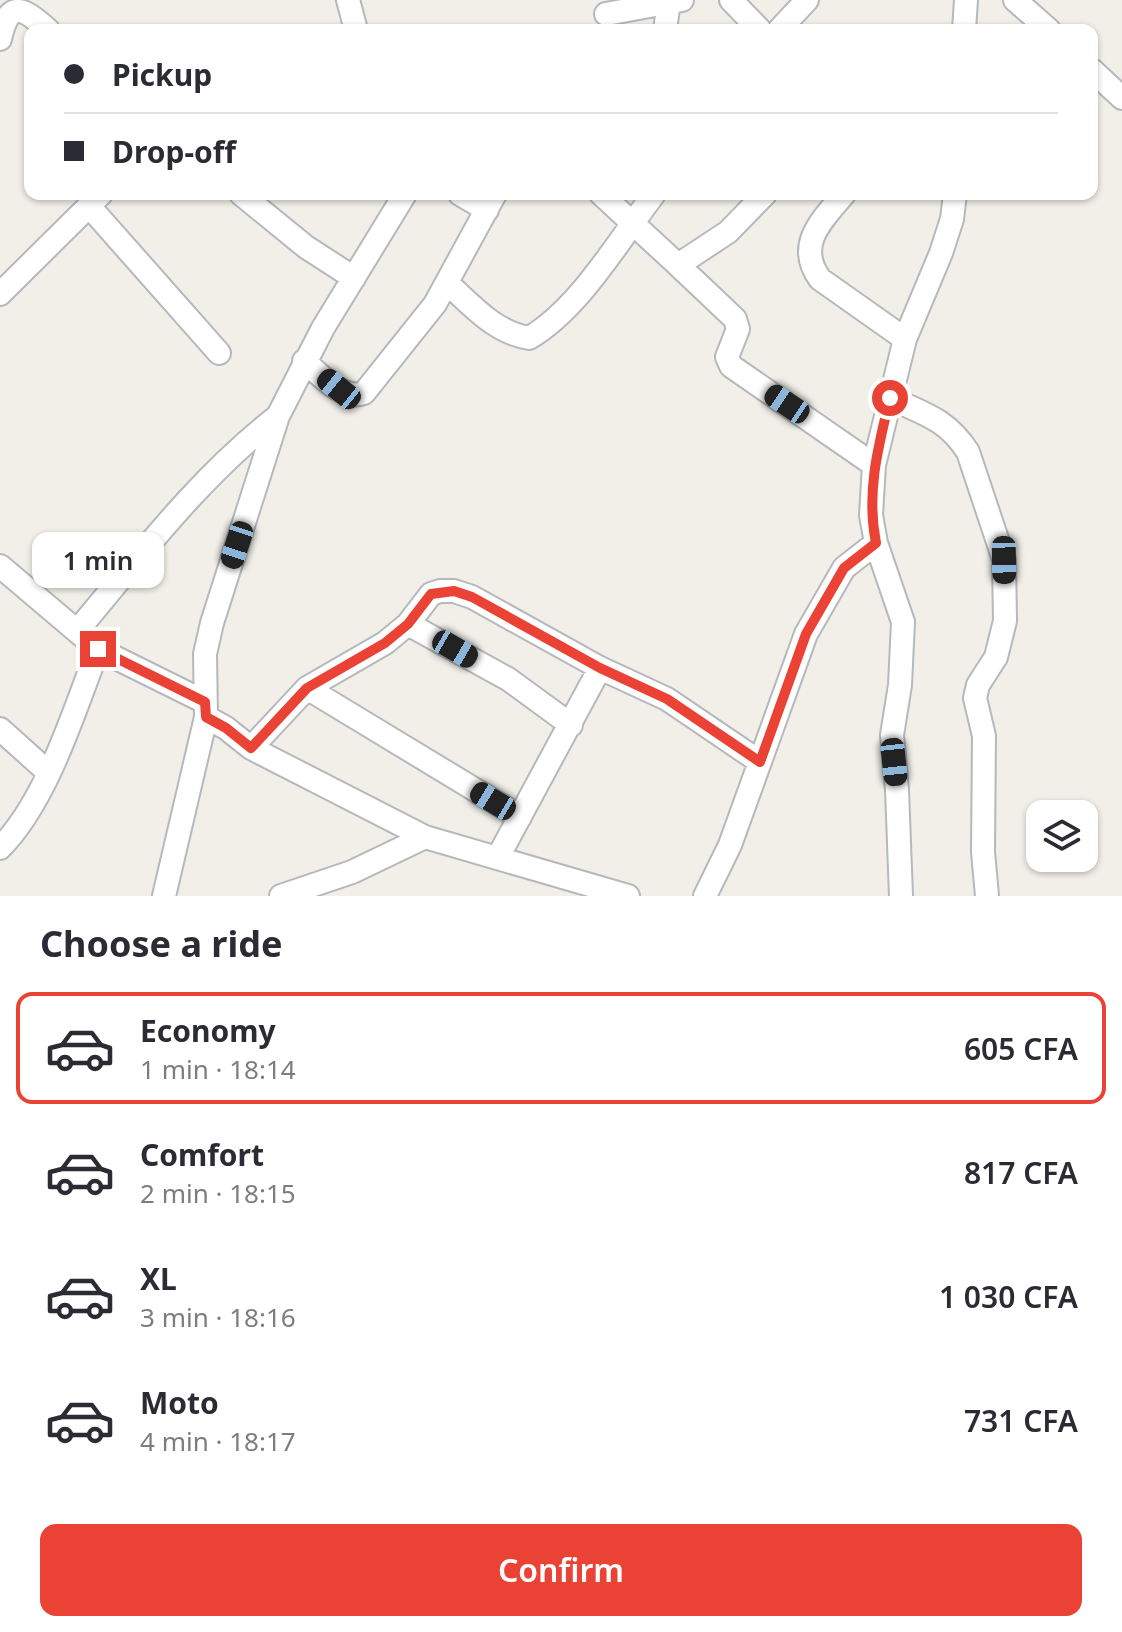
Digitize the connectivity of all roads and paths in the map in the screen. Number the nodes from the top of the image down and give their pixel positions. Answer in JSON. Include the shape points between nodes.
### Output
{"nodes":[{"id":1,"x":348,"y":0,"type":"edge"},
{"id":2,"x":731,"y":0,"type":"edge"},
{"id":3,"x":807,"y":0,"type":"edge"},
{"id":4,"x":966,"y":0,"type":"edge"},
{"id":5,"x":1015,"y":0,"type":"edge"},
{"id":6,"x":676,"y":1,"type":"edge"},
{"id":7,"x":605,"y":15,"type":"edge"},
{"id":8,"x":41,"y":24,"type":"edge"},
{"id":9,"x":354,"y":24,"type":"edge"},
{"id":10,"x":667,"y":24,"type":"edge"},
{"id":11,"x":754,"y":24,"type":"edge"},
{"id":12,"x":785,"y":24,"type":"edge"},
{"id":13,"x":964,"y":24,"type":"edge"},
{"id":14,"x":1042,"y":24,"type":"edge"},
{"id":15,"x":0,"y":39,"type":"edge"},
{"id":16,"x":1098,"y":76,"type":"edge"},
{"id":17,"x":1122,"y":98,"type":"edge"},
{"id":18,"x":95,"y":200,"type":"edge"},
{"id":19,"x":248,"y":200,"type":"edge"},
{"id":20,"x":401,"y":200,"type":"edge"},
{"id":21,"x":607,"y":200,"type":"edge"},
{"id":22,"x":649,"y":200,"type":"edge"},
{"id":23,"x":759,"y":200,"type":"edge"},
{"id":24,"x":839,"y":200,"type":"edge"},
{"id":25,"x":954,"y":200,"type":"edge"},
{"id":26,"x":491,"y":202,"type":"edge"},
{"id":27,"x":631,"y":224,"type":"junction"},
{"id":28,"x":678,"y":265,"type":"junction"},
{"id":29,"x":354,"y":278,"type":"junction"},
{"id":30,"x":447,"y":283,"type":"junction"},
{"id":31,"x":0,"y":294,"type":"edge"},
{"id":32,"x":905,"y":339,"type":"junction"},
{"id":33,"x":219,"y":353,"type":"dead end"},
{"id":34,"x":304,"y":361,"type":"junction"},
{"id":35,"x":890,"y":398,"type":"junction"},
{"id":36,"x":278,"y":416,"type":"junction"},
{"id":37,"x":874,"y":465,"type":"junction"},
{"id":38,"x":876,"y":543,"type":"junction"},
{"id":39,"x":0,"y":566,"type":"edge"},
{"id":40,"x":408,"y":624,"type":"junction"},
{"id":41,"x":77,"y":631,"type":"junction"},
{"id":42,"x":98,"y":649,"type":"junction"},
{"id":43,"x":600,"y":668,"type":"junction"},
{"id":44,"x":307,"y":688,"type":"junction"},
{"id":45,"x":205,"y":709,"type":"junction"},
{"id":46,"x":571,"y":725,"type":"junction"},
{"id":47,"x":0,"y":729,"type":"edge"},
{"id":48,"x":251,"y":748,"type":"junction"},
{"id":49,"x":760,"y":762,"type":"junction"},
{"id":50,"x":49,"y":773,"type":"junction"},
{"id":51,"x":520,"y":817,"type":"junction"},
{"id":52,"x":425,"y":837,"type":"junction"},
{"id":53,"x":0,"y":848,"type":"edge"},
{"id":54,"x":498,"y":857,"type":"junction"},
{"id":55,"x":168,"y":894,"type":"edge"},
{"id":56,"x":281,"y":896,"type":"edge"},
{"id":57,"x":628,"y":896,"type":"edge"},
{"id":58,"x":705,"y":896,"type":"edge"},
{"id":59,"x":901,"y":896,"type":"edge"},
{"id":60,"x":987,"y":896,"type":"edge"}],
"edges":[{"from":1,"to":9,"type":"street"},
{"from":2,"to":11,"type":"street"},
{"from":3,"to":12,"type":"street"},
{"from":4,"to":13,"type":"street"},
{"from":5,"to":14,"type":"street"},
{"from":6,"to":7,"type":"street"},
{"from":6,"to":10,"type":"street"},
{"from":8,"to":15,"type":"street","via":[[20,9],[10,10]]},
{"from":16,"to":17,"type":"street"},
{"from":18,"to":31,"type":"street"},
{"from":18,"to":33,"type":"street"},
{"from":19,"to":29,"type":"street"},
{"from":20,"to":29,"type":"street"},
{"from":21,"to":27,"type":"street"},
{"from":22,"to":27,"type":"street"},
{"from":23,"to":28,"type":"street","via":[[728,232]]},
{"from":24,"to":32,"type":"street","via":[[815,229],[810,266],[820,279]]},
{"from":25,"to":32,"type":"street","via":[[941,253]]},
{"from":26,"to":30,"type":"street"},
{"from":27,"to":28,"type":"street"},
{"from":27,"to":30,"type":"street","via":[[582,290],[546,329],[529,338],[496,328]]},
{"from":28,"to":37,"type":"street","via":[[735,319],[738,329],[727,357],[731,366]]},
{"from":29,"to":34,"type":"street"},
{"from":30,"to":34,"type":"street","via":[[364,393],[347,394]]},
{"from":32,"to":35,"type":"street"},
{"from":34,"to":36,"type":"street"},
{"from":35,"to":37,"type":"street"},
{"from":35,"to":60,"type":"street","via":[[944,423],[960,439],[1004,560],[1005,621],[996,657],[975,698],[984,736]]},
{"from":36,"to":41,"type":"street","via":[[182,505]]},
{"from":36,"to":45,"type":"street","via":[[212,623],[205,654]]},
{"from":37,"to":38,"type":"street","via":[[871,515]]},
{"from":38,"to":49,"type":"street","via":[[844,568],[806,634]]},
{"from":38,"to":59,"type":"street","via":[[903,622],[892,735]]},
{"from":39,"to":41,"type":"street"},
{"from":40,"to":43,"type":"street","via":[[431,594],[454,591]]},
{"from":40,"to":44,"type":"street","via":[[364,657]]},
{"from":40,"to":46,"type":"street","via":[[508,679]]},
{"from":41,"to":42,"type":"street"},
{"from":42,"to":45,"type":"street"},
{"from":42,"to":50,"type":"street"},
{"from":43,"to":46,"type":"street"},
{"from":43,"to":49,"type":"street","via":[[667,699]]},
{"from":44,"to":48,"type":"street"},
{"from":44,"to":51,"type":"street"},
{"from":45,"to":48,"type":"street"},
{"from":45,"to":55,"type":"street"},
{"from":46,"to":51,"type":"street"},
{"from":47,"to":50,"type":"street"},
{"from":48,"to":52,"type":"street"},
{"from":49,"to":58,"type":"street"},
{"from":50,"to":53,"type":"street"},
{"from":51,"to":54,"type":"street"},
{"from":52,"to":54,"type":"street"},
{"from":52,"to":56,"type":"street","via":[[352,872]]},
{"from":54,"to":57,"type":"street"}]}
